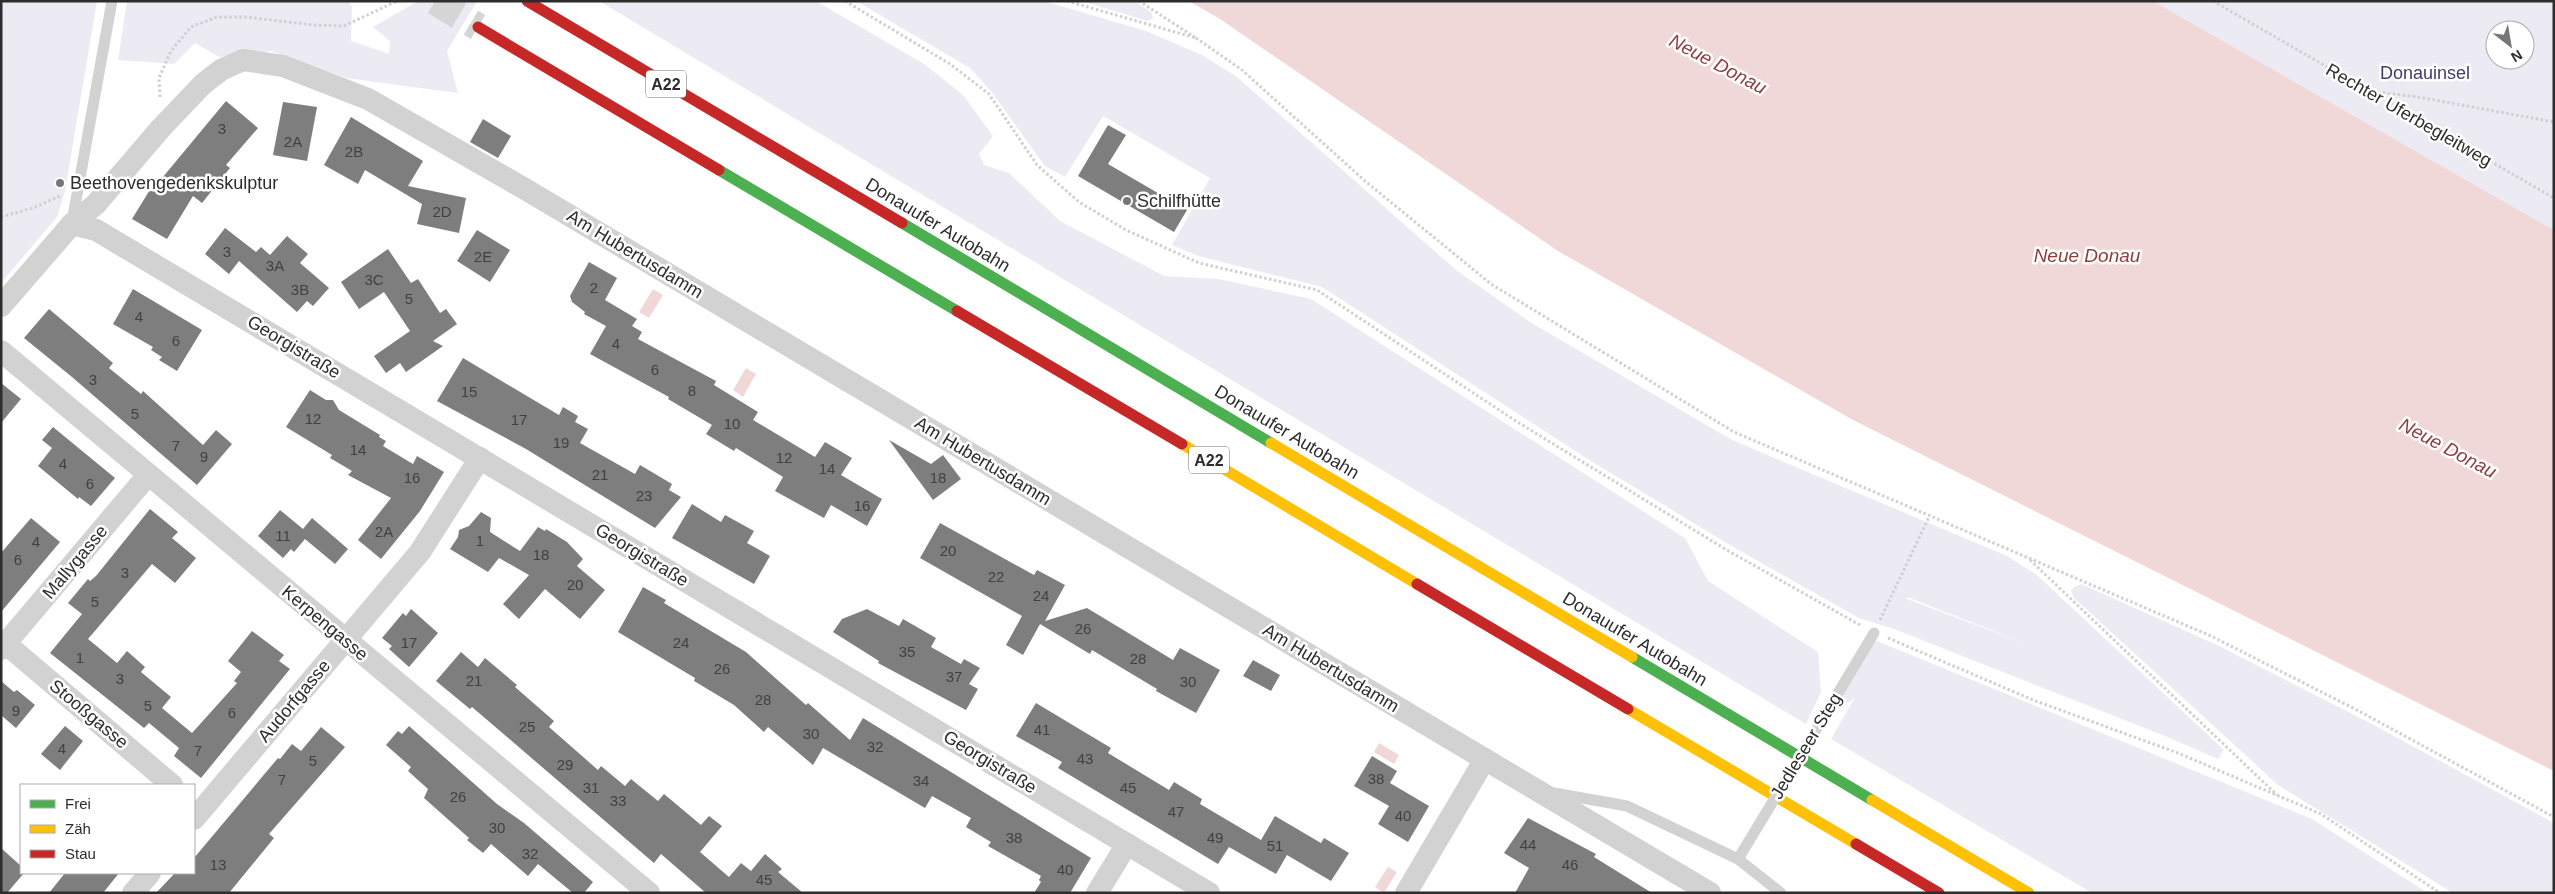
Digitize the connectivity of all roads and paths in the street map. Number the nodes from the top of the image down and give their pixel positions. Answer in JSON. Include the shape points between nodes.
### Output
{"nodes":[{"id":1,"x":112,"y":1,"type":"edge"},
{"id":2,"x":397,"y":1,"type":"edge"},
{"id":3,"x":527,"y":1,"type":"edge"},
{"id":4,"x":845,"y":1,"type":"edge"},
{"id":5,"x":1067,"y":1,"type":"edge"},
{"id":6,"x":1139,"y":1,"type":"edge"},
{"id":7,"x":2213,"y":1,"type":"edge"},
{"id":8,"x":478,"y":27,"type":"tunnel mouth"},
{"id":9,"x":1196,"y":38,"type":"junction"},
{"id":10,"x":2364,"y":90,"type":"junction"},
{"id":11,"x":2554,"y":122,"type":"edge"},
{"id":12,"x":161,"y":128,"type":"junction"},
{"id":13,"x":77,"y":189,"type":"junction"},
{"id":14,"x":2554,"y":198,"type":"edge"},
{"id":15,"x":1,"y":217,"type":"edge"},
{"id":16,"x":72,"y":224,"type":"junction"},
{"id":17,"x":1,"y":306,"type":"edge"},
{"id":18,"x":1,"y":351,"type":"edge"},
{"id":19,"x":480,"y":458,"type":"junction"},
{"id":20,"x":148,"y":475,"type":"junction"},
{"id":21,"x":1929,"y":517,"type":"junction"},
{"id":22,"x":2027,"y":558,"type":"junction"},
{"id":23,"x":1874,"y":633,"type":"junction"},
{"id":24,"x":346,"y":640,"type":"junction"},
{"id":25,"x":4,"y":647,"type":"edge"},
{"id":26,"x":1485,"y":759,"type":"junction"},
{"id":27,"x":171,"y":784,"type":"edge"},
{"id":28,"x":1542,"y":791,"type":"junction"},
{"id":29,"x":2279,"y":796,"type":"junction"},
{"id":30,"x":196,"y":811,"type":"edge"},
{"id":31,"x":2554,"y":817,"type":"edge"},
{"id":32,"x":1127,"y":844,"type":"junction"},
{"id":33,"x":1738,"y":859,"type":"junction"},
{"id":34,"x":149,"y":874,"type":"edge"},
{"id":35,"x":133,"y":893,"type":"edge"},
{"id":36,"x":649,"y":893,"type":"edge"},
{"id":37,"x":1097,"y":893,"type":"edge"},
{"id":38,"x":1209,"y":893,"type":"edge"},
{"id":39,"x":1406,"y":893,"type":"edge"},
{"id":40,"x":1710,"y":893,"type":"edge"},
{"id":41,"x":1781,"y":893,"type":"edge"},
{"id":42,"x":1939,"y":893,"type":"edge"},
{"id":43,"x":2029,"y":893,"type":"edge"},
{"id":44,"x":2440,"y":893,"type":"edge"}],
"edges":[{"from":1,"to":13,"type":"lane"},
{"from":2,"to":12,"type":"path","via":[[344,26],[245,16],[216,17],[191,27],[171,51],[159,78]]},
{"from":3,"to":43,"type":"highway","name":"Donauufer Autobahn","number":"A22"},
{"from":4,"to":23,"type":"path","via":[[950,64],[989,94],[1037,164],[1079,202],[1126,230],[1199,263],[1317,290],[1519,423],[1716,544]]},
{"from":5,"to":9,"type":"path"},
{"from":6,"to":9,"type":"path"},
{"from":7,"to":10,"type":"path","name":"Rechter Uferbegleitweg"},
{"from":8,"to":42,"type":"highway","number":"A22"},
{"from":9,"to":21,"type":"path","via":[[1242,70],[1365,181],[1491,284],[1734,432]]},
{"from":10,"to":11,"type":"path"},
{"from":10,"to":14,"type":"path","name":"Rechter Uferbegleitweg"},
{"from":12,"to":16,"type":"street","via":[[96,204]]},
{"from":12,"to":26,"type":"street","name":"Am Hubertusdamm","via":[[203,84],[221,70],[243,60],[283,66],[368,99]]},
{"from":13,"to":15,"type":"path","via":[[33,208]]},
{"from":13,"to":16,"type":"lane"},
{"from":16,"to":17,"type":"street"},
{"from":16,"to":19,"type":"street","name":"Georgistraße","via":[[96,230]]},
{"from":18,"to":20,"type":"street","name":"Kerpengasse"},
{"from":19,"to":24,"type":"street","name":"Audorfgasse","via":[[420,552]]},
{"from":19,"to":32,"type":"street","name":"Georgistraße"},
{"from":20,"to":24,"type":"street","name":"Kerpengasse"},
{"from":20,"to":25,"type":"street","name":"Mallygasse"},
{"from":21,"to":22,"type":"path"},
{"from":21,"to":23,"type":"path"},
{"from":22,"to":29,"type":"path"},
{"from":22,"to":31,"type":"path","via":[[2211,636],[2357,710]]},
{"from":23,"to":29,"type":"path","via":[[2033,700],[2178,753]]},
{"from":23,"to":33,"type":"lane","name":"Jedleseer Steg","bridge":true},
{"from":24,"to":30,"type":"street","name":"Audorfgasse"},
{"from":24,"to":36,"type":"street","name":"Kerpengasse"},
{"from":25,"to":27,"type":"street","name":"Stooßgasse"},
{"from":26,"to":28,"type":"street","name":"Am Hubertusdamm"},
{"from":26,"to":39,"type":"street"},
{"from":28,"to":33,"type":"lane","via":[[1627,806]]},
{"from":28,"to":40,"type":"street","name":"Am Hubertusdamm"},
{"from":29,"to":44,"type":"path","via":[[2321,814]]},
{"from":32,"to":37,"type":"street"},
{"from":32,"to":38,"type":"street","name":"Georgistraße"},
{"from":33,"to":41,"type":"lane"},
{"from":34,"to":35,"type":"street"}]}
